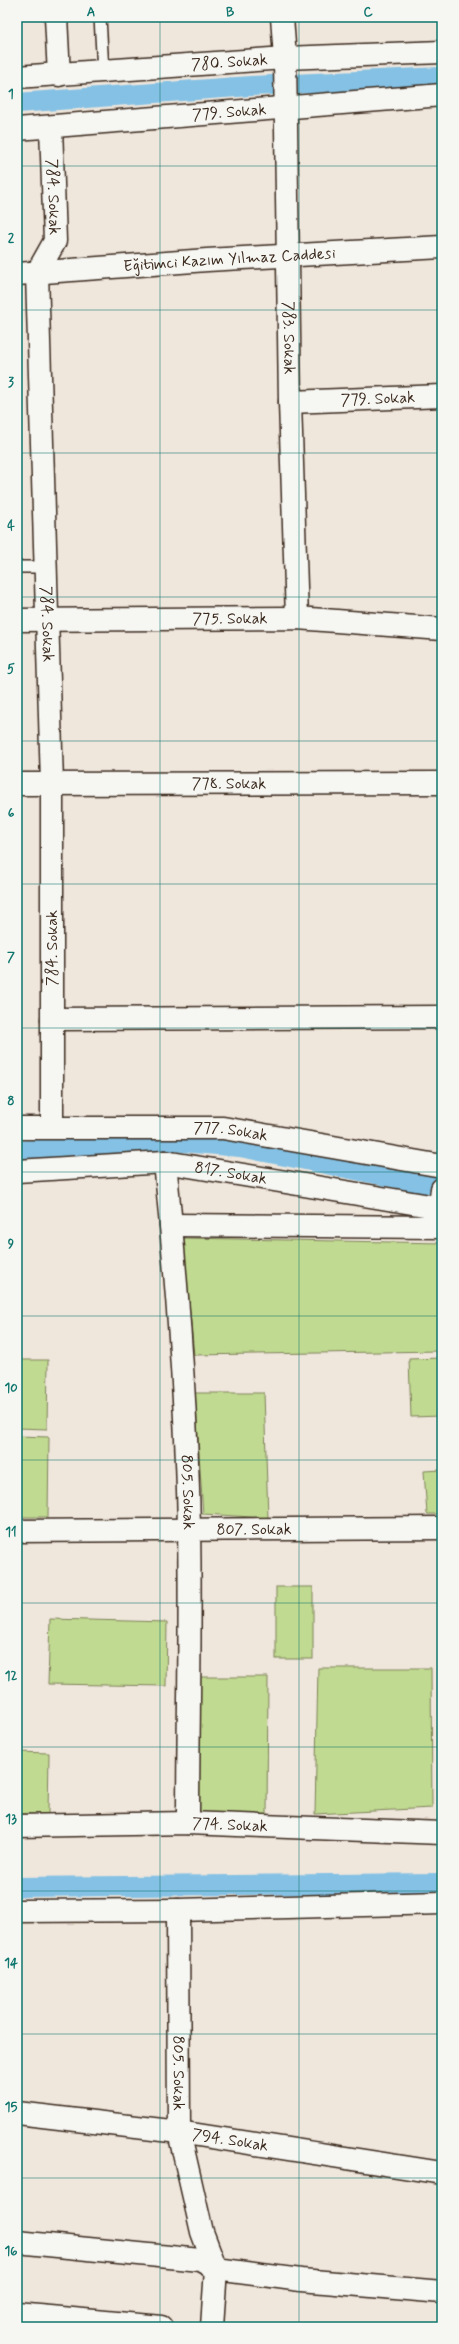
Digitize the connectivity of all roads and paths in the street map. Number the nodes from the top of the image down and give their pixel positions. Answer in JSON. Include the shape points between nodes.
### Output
{"nodes":[{"id":1,"x":56,"y":17,"type":"edge"},
{"id":2,"x":100,"y":17,"type":"edge"},
{"id":3,"x":282,"y":17,"type":"edge"},
{"id":4,"x":442,"y":52,"type":"edge"},
{"id":5,"x":285,"y":58,"type":"junction"},
{"id":6,"x":102,"y":71,"type":"junction"},
{"id":7,"x":59,"y":74,"type":"junction"},
{"id":8,"x":17,"y":77,"type":"edge"},
{"id":9,"x":442,"y":95,"type":"edge"},
{"id":10,"x":285,"y":107,"type":"junction"},
{"id":11,"x":51,"y":127,"type":"junction"},
{"id":12,"x":17,"y":129,"type":"edge"},
{"id":13,"x":442,"y":247,"type":"edge"},
{"id":14,"x":288,"y":256,"type":"junction"},
{"id":15,"x":27,"y":273,"type":"edge"},
{"id":16,"x":442,"y":396,"type":"edge"},
{"id":17,"x":290,"y":402,"type":"junction"},
{"id":18,"x":17,"y":567,"type":"edge"},
{"id":19,"x":46,"y":567,"type":"junction"},
{"id":20,"x":296,"y":618,"type":"junction"},
{"id":21,"x":17,"y":620,"type":"edge"},
{"id":22,"x":47,"y":620,"type":"junction"},
{"id":23,"x":442,"y":629,"type":"edge"},
{"id":24,"x":442,"y":783,"type":"edge"},
{"id":25,"x":17,"y":784,"type":"edge"},
{"id":26,"x":52,"y":784,"type":"junction"},
{"id":27,"x":442,"y":1017,"type":"edge"},
{"id":28,"x":52,"y":1019,"type":"junction"},
{"id":29,"x":52,"y":1126,"type":"junction"},
{"id":30,"x":17,"y":1128,"type":"edge"},
{"id":31,"x":165,"y":1162,"type":"junction"},
{"id":32,"x":442,"y":1166,"type":"edge"},
{"id":33,"x":17,"y":1171,"type":"edge"},
{"id":34,"x":442,"y":1208,"type":"edge"},
{"id":35,"x":172,"y":1224,"type":"junction"},
{"id":36,"x":442,"y":1528,"type":"edge"},
{"id":37,"x":189,"y":1530,"type":"junction"},
{"id":38,"x":17,"y":1531,"type":"edge"},
{"id":39,"x":188,"y":1823,"type":"junction"},
{"id":40,"x":17,"y":1826,"type":"edge"},
{"id":41,"x":442,"y":1833,"type":"edge"},
{"id":42,"x":442,"y":1903,"type":"edge"},
{"id":43,"x":178,"y":1910,"type":"junction"},
{"id":44,"x":17,"y":1911,"type":"edge"},
{"id":45,"x":17,"y":2113,"type":"edge"},
{"id":46,"x":179,"y":2132,"type":"junction"},
{"id":47,"x":442,"y":2173,"type":"edge"},
{"id":48,"x":17,"y":2242,"type":"edge"},
{"id":49,"x":216,"y":2269,"type":"junction"},
{"id":50,"x":442,"y":2292,"type":"edge"},
{"id":51,"x":17,"y":2314,"type":"edge"},
{"id":52,"x":161,"y":2327,"type":"edge"},
{"id":53,"x":212,"y":2327,"type":"edge"}],
"edges":[{"from":1,"to":7,"type":"street"},
{"from":2,"to":6,"type":"lane"},
{"from":3,"to":5,"type":"street","name":"783. Sokak"},
{"from":4,"to":5,"type":"street","name":"780. Sokak"},
{"from":5,"to":6,"type":"street","name":"780. Sokak"},
{"from":5,"to":10,"type":"street","name":"783. Sokak"},
{"from":6,"to":7,"type":"street","name":"780. Sokak"},
{"from":7,"to":8,"type":"street","name":"780. Sokak"},
{"from":9,"to":10,"type":"street","name":"779. Sokak"},
{"from":10,"to":11,"type":"street","name":"779. Sokak"},
{"from":10,"to":14,"type":"street","name":"783. Sokak"},
{"from":11,"to":12,"type":"street","name":"779. Sokak"},
{"from":11,"to":15,"type":"street","name":"784. Sokak","via":[[55,241]]},
{"from":13,"to":14,"type":"street","name":"Eğitimci Kazım Yılmaz Caddesi"},
{"from":14,"to":15,"type":"street","name":"Eğitimci Kazım Yılmaz Caddesi"},
{"from":14,"to":17,"type":"street","name":"783. Sokak"},
{"from":15,"to":19,"type":"street","name":"784. Sokak"},
{"from":16,"to":17,"type":"street","name":"779. Sokak"},
{"from":17,"to":20,"type":"street","name":"783. Sokak"},
{"from":18,"to":19,"type":"lane"},
{"from":19,"to":22,"type":"street","name":"784. Sokak"},
{"from":20,"to":22,"type":"street","name":"775. Sokak"},
{"from":20,"to":23,"type":"street","name":"775. Sokak"},
{"from":21,"to":22,"type":"street","name":"775. Sokak"},
{"from":22,"to":26,"type":"street","name":"784. Sokak"},
{"from":24,"to":26,"type":"street","name":"778. Sokak"},
{"from":25,"to":26,"type":"street","name":"778. Sokak"},
{"from":26,"to":28,"type":"street","name":"784. Sokak"},
{"from":27,"to":28,"type":"street"},
{"from":28,"to":29,"type":"street","name":"784. Sokak"},
{"from":29,"to":30,"type":"street","name":"777. Sokak"},
{"from":29,"to":32,"type":"street","name":"777. Sokak","via":[[222,1128]]},
{"from":31,"to":33,"type":"street","name":"817. Sokak"},
{"from":31,"to":34,"type":"street","name":"817. Sokak"},
{"from":31,"to":35,"type":"street","name":"805. Sokak"},
{"from":34,"to":35,"type":"street"},
{"from":35,"to":37,"type":"street","name":"805. Sokak"},
{"from":36,"to":37,"type":"street","name":"807. Sokak"},
{"from":37,"to":38,"type":"street","name":"807. Sokak"},
{"from":37,"to":39,"type":"street","name":"805. Sokak"},
{"from":39,"to":40,"type":"street","name":"774. Sokak"},
{"from":39,"to":41,"type":"street","name":"774. Sokak"},
{"from":42,"to":43,"type":"street"},
{"from":43,"to":44,"type":"street"},
{"from":43,"to":46,"type":"street","name":"805. Sokak"},
{"from":45,"to":46,"type":"street","name":"794. Sokak"},
{"from":46,"to":47,"type":"street","name":"794. Sokak"},
{"from":46,"to":49,"type":"street","name":"805. Sokak","via":[[202,2232]]},
{"from":48,"to":49,"type":"street","via":[[200,2260]]},
{"from":49,"to":50,"type":"street","via":[[301,2280]]},
{"from":49,"to":53,"type":"street","name":"805. Sokak"},
{"from":51,"to":52,"type":"street"}]}
